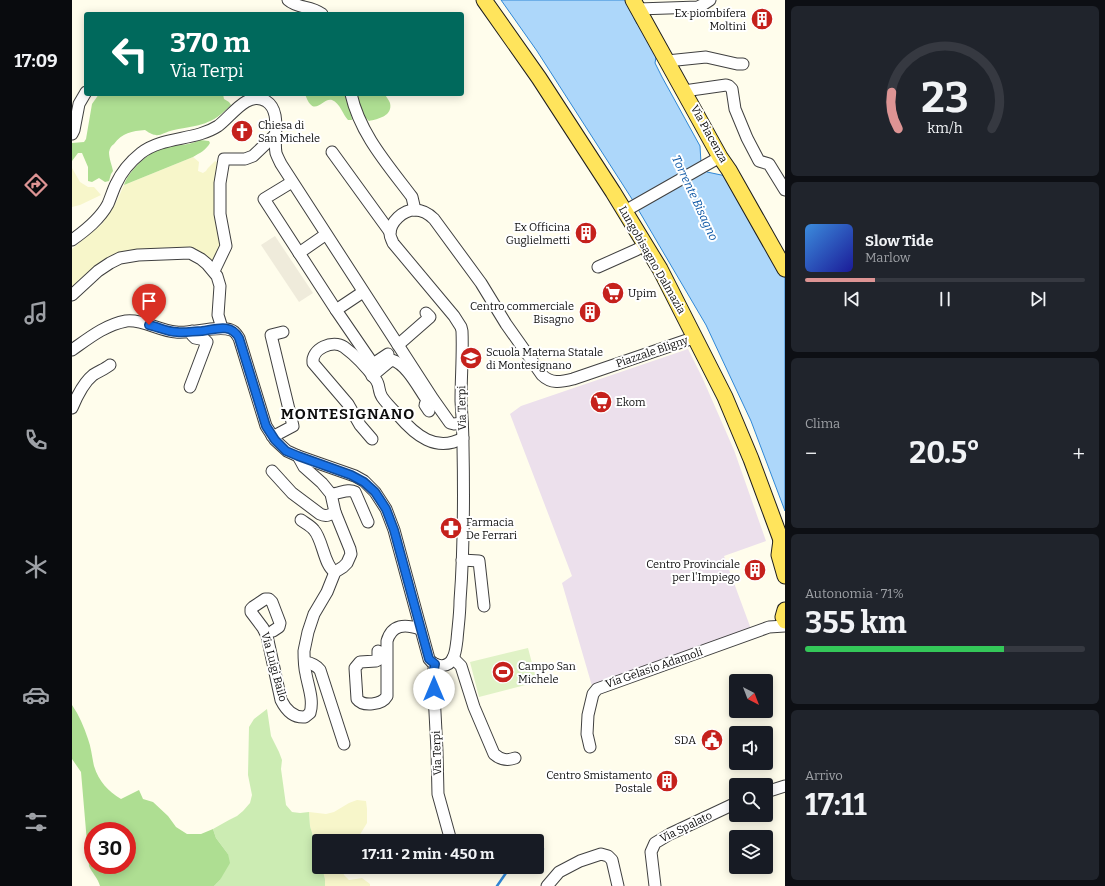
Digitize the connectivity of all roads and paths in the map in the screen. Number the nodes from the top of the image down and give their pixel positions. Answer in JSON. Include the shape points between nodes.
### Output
{"nodes":[{"id":1,"x":288,"y":0,"type":"edge"},
{"id":2,"x":484,"y":0,"type":"edge"},
{"id":3,"x":710,"y":0,"type":"edge"},
{"id":4,"x":636,"y":4,"type":"edge"},
{"id":5,"x":320,"y":12,"type":"edge"},
{"id":6,"x":667,"y":61,"type":"junction"},
{"id":7,"x":743,"y":64,"type":"dead end"},
{"id":8,"x":684,"y":90,"type":"junction"},
{"id":9,"x":84,"y":95,"type":"edge"},
{"id":10,"x":352,"y":96,"type":"edge"},
{"id":11,"x":72,"y":134,"type":"edge"},
{"id":12,"x":275,"y":135,"type":"junction"},
{"id":13,"x":332,"y":152,"type":"dead end"},
{"id":14,"x":716,"y":160,"type":"junction"},
{"id":15,"x":292,"y":182,"type":"junction"},
{"id":16,"x":785,"y":190,"type":"edge"},
{"id":17,"x":629,"y":209,"type":"junction"},
{"id":18,"x":415,"y":210,"type":"junction"},
{"id":19,"x":390,"y":232,"type":"junction"},
{"id":20,"x":326,"y":235,"type":"junction"},
{"id":21,"x":72,"y":240,"type":"edge"},
{"id":22,"x":645,"y":245,"type":"junction"},
{"id":23,"x":299,"y":253,"type":"junction"},
{"id":24,"x":598,"y":267,"type":"dead end"},
{"id":25,"x":785,"y":269,"type":"edge"},
{"id":26,"x":214,"y":271,"type":"junction"},
{"id":27,"x":363,"y":292,"type":"junction"},
{"id":28,"x":72,"y":295,"type":"edge"},
{"id":29,"x":336,"y":310,"type":"junction"},
{"id":30,"x":426,"y":313,"type":"dead end"},
{"id":31,"x":222,"y":328,"type":"junction"},
{"id":32,"x":192,"y":331,"type":"junction"},
{"id":33,"x":283,"y":332,"type":"dead end"},
{"id":34,"x":696,"y":337,"type":"junction"},
{"id":35,"x":398,"y":345,"type":"junction"},
{"id":36,"x":72,"y":350,"type":"edge"},
{"id":37,"x":388,"y":354,"type":"dead end"},
{"id":38,"x":110,"y":365,"type":"dead end"},
{"id":39,"x":372,"y":376,"type":"junction"},
{"id":40,"x":190,"y":387,"type":"dead end"},
{"id":41,"x":461,"y":400,"type":"junction"},
{"id":42,"x":72,"y":408,"type":"edge"},
{"id":43,"x":434,"y":409,"type":"junction"},
{"id":44,"x":462,"y":423,"type":"junction"},
{"id":45,"x":272,"y":436,"type":"junction"},
{"id":46,"x":372,"y":438,"type":"dead end"},
{"id":47,"x":463,"y":438,"type":"junction"},
{"id":48,"x":298,"y":456,"type":"junction"},
{"id":49,"x":272,"y":471,"type":"dead end"},
{"id":50,"x":331,"y":494,"type":"junction"},
{"id":51,"x":335,"y":512,"type":"junction"},
{"id":52,"x":301,"y":520,"type":"dead end"},
{"id":53,"x":368,"y":522,"type":"dead end"},
{"id":54,"x":784,"y":543,"type":"edge"},
{"id":55,"x":462,"y":560,"type":"junction"},
{"id":56,"x":336,"y":572,"type":"junction"},
{"id":57,"x":785,"y":576,"type":"edge"},
{"id":58,"x":484,"y":606,"type":"dead end"},
{"id":59,"x":785,"y":617,"type":"edge"},
{"id":60,"x":420,"y":629,"type":"junction"},
{"id":61,"x":273,"y":631,"type":"dead end"},
{"id":62,"x":378,"y":651,"type":"dead end"},
{"id":63,"x":453,"y":658,"type":"junction"},
{"id":64,"x":304,"y":662,"type":"junction"},
{"id":65,"x":435,"y":664,"type":"junction"},
{"id":66,"x":344,"y":744,"type":"dead end"},
{"id":67,"x":590,"y":748,"type":"dead end"},
{"id":68,"x":515,"y":758,"type":"dead end"},
{"id":69,"x":785,"y":786,"type":"edge"},
{"id":70,"x":773,"y":790,"type":"edge"},
{"id":71,"x":729,"y":806,"type":"edge"},
{"id":72,"x":449,"y":834,"type":"edge"},
{"id":73,"x":546,"y":886,"type":"edge"},
{"id":74,"x":618,"y":886,"type":"edge"},
{"id":75,"x":655,"y":886,"type":"edge"}],
"edges":[{"from":1,"to":5,"type":"street","via":[[296,6]]},
{"from":2,"to":17,"type":"main road","name":"Lungobisagno Dalmazia"},
{"from":3,"to":4,"type":"street","via":[[698,7]]},
{"from":4,"to":6,"type":"main road","name":"Via Piacenza"},
{"from":6,"to":7,"type":"street","via":[[706,57]]},
{"from":6,"to":8,"type":"main road","name":"Via Piacenza"},
{"from":8,"to":14,"type":"main road","name":"Via Piacenza"},
{"from":8,"to":16,"type":"street","via":[[729,86],[747,138],[760,161],[769,164]]},
{"from":9,"to":11,"type":"street","via":[[79,104]]},
{"from":10,"to":18,"type":"street","via":[[366,135],[412,197]]},
{"from":12,"to":15,"type":"street","via":[[276,153]]},
{"from":12,"to":21,"type":"street","via":[[276,117],[272,108],[266,101],[256,98],[239,106],[217,126],[206,132],[154,146],[141,153],[121,174],[100,216]]},
{"from":12,"to":26,"type":"street","via":[[253,156],[245,159],[224,159],[220,183],[220,214],[226,246]]},
{"from":13,"to":19,"type":"street","name":"Via Terpi"},
{"from":14,"to":17,"type":"street"},
{"from":14,"to":25,"type":"main road","name":"Via Piacenza","via":[[729,170]]},
{"from":15,"to":20,"type":"street"},
{"from":15,"to":23,"type":"street","via":[[264,199]]},
{"from":17,"to":22,"type":"main road","name":"Lungobisagno Dalmazia"},
{"from":18,"to":19,"type":"street","via":[[409,210],[398,218]]},
{"from":18,"to":34,"type":"street","name":"Piazzale Bligny","via":[[427,213],[434,219],[546,379],[559,382],[573,379]]},
{"from":19,"to":41,"type":"street","name":"Via Terpi","via":[[393,243],[461,327]]},
{"from":20,"to":23,"type":"street"},
{"from":20,"to":27,"type":"street"},
{"from":22,"to":24,"type":"street"},
{"from":22,"to":34,"type":"main road","name":"Lungobisagno Dalmazia"},
{"from":23,"to":29,"type":"street"},
{"from":26,"to":28,"type":"street","via":[[190,253],[120,258],[98,271]]},
{"from":26,"to":31,"type":"street","via":[[220,286],[218,315]]},
{"from":27,"to":29,"type":"street"},
{"from":27,"to":35,"type":"street"},
{"from":29,"to":37,"type":"street","via":[[373,364]]},
{"from":30,"to":35,"type":"street","via":[[430,317],[412,327]]},
{"from":31,"to":32,"type":"street"},
{"from":31,"to":45,"type":"street","via":[[237,333],[266,426]]},
{"from":32,"to":36,"type":"street","via":[[177,332],[130,321],[96,332]]},
{"from":32,"to":40,"type":"street","via":[[195,338],[206,342]]},
{"from":33,"to":45,"type":"street","via":[[270,335],[293,426]]},
{"from":34,"to":54,"type":"main road","name":"Lungobisagno Dalmazia","via":[[728,404]]},
{"from":35,"to":43,"type":"street"},
{"from":38,"to":42,"type":"street","via":[[88,380]]},
{"from":39,"to":43,"type":"street","via":[[390,361],[395,361],[412,377],[427,400],[425,405]]},
{"from":39,"to":46,"type":"street","via":[[341,345],[323,347],[313,357],[314,365],[348,404],[360,425]]},
{"from":39,"to":47,"type":"street","via":[[379,386],[376,395],[387,402],[407,426],[423,439],[440,443]]},
{"from":41,"to":43,"type":"street","via":[[452,408]]},
{"from":41,"to":44,"type":"street","name":"Via Terpi"},
{"from":43,"to":44,"type":"street","via":[[450,423]]},
{"from":44,"to":47,"type":"street","name":"Via Terpi"},
{"from":45,"to":48,"type":"street","via":[[286,451]]},
{"from":47,"to":55,"type":"street","name":"Via Terpi"},
{"from":48,"to":50,"type":"street","name":"Via Luigi Bailo","via":[[304,467]]},
{"from":48,"to":60,"type":"street","via":[[354,476],[375,492],[386,509],[394,530]]},
{"from":49,"to":51,"type":"street","via":[[292,493],[320,514],[329,516]]},
{"from":50,"to":51,"type":"street","name":"Via Luigi Bailo"},
{"from":50,"to":53,"type":"street","via":[[354,490]]},
{"from":51,"to":56,"type":"street","name":"Via Luigi Bailo","via":[[351,554],[347,563]]},
{"from":52,"to":56,"type":"street","via":[[314,529],[330,567]]},
{"from":54,"to":57,"type":"main road","via":[[779,555]]},
{"from":55,"to":58,"type":"street","via":[[479,561]]},
{"from":55,"to":63,"type":"street","name":"Via Terpi","via":[[459,618]]},
{"from":56,"to":64,"type":"street","name":"Via Luigi Bailo","via":[[311,620]]},
{"from":59,"to":67,"type":"street","name":"Via Gelasio Adamoli","via":[[770,627],[597,689],[593,694],[588,715],[587,734]]},
{"from":60,"to":62,"type":"street","via":[[403,626],[389,633],[387,696],[382,702],[364,704],[357,699],[355,668],[360,662],[378,660]]},
{"from":60,"to":65,"type":"street","via":[[429,659]]},
{"from":61,"to":64,"type":"street","name":"Via Luigi Bailo","via":[[280,623],[272,602],[265,599],[253,607],[251,612],[266,636],[281,700],[290,713],[302,717],[310,713],[312,706]]},
{"from":63,"to":65,"type":"street","via":[[446,665]]},
{"from":63,"to":68,"type":"street","via":[[461,666],[474,707],[494,754],[507,760]]},
{"from":64,"to":66,"type":"street","via":[[315,665],[320,670]]},
{"from":65,"to":72,"type":"street","name":"Via Terpi","via":[[433,674],[438,794]]},
{"from":69,"to":70,"type":"street"},
{"from":71,"to":75,"type":"street","name":"Via Spalato","via":[[655,843],[651,852]]},
{"from":73,"to":74,"type":"street","via":[[559,872],[601,854],[612,860]]}]}
